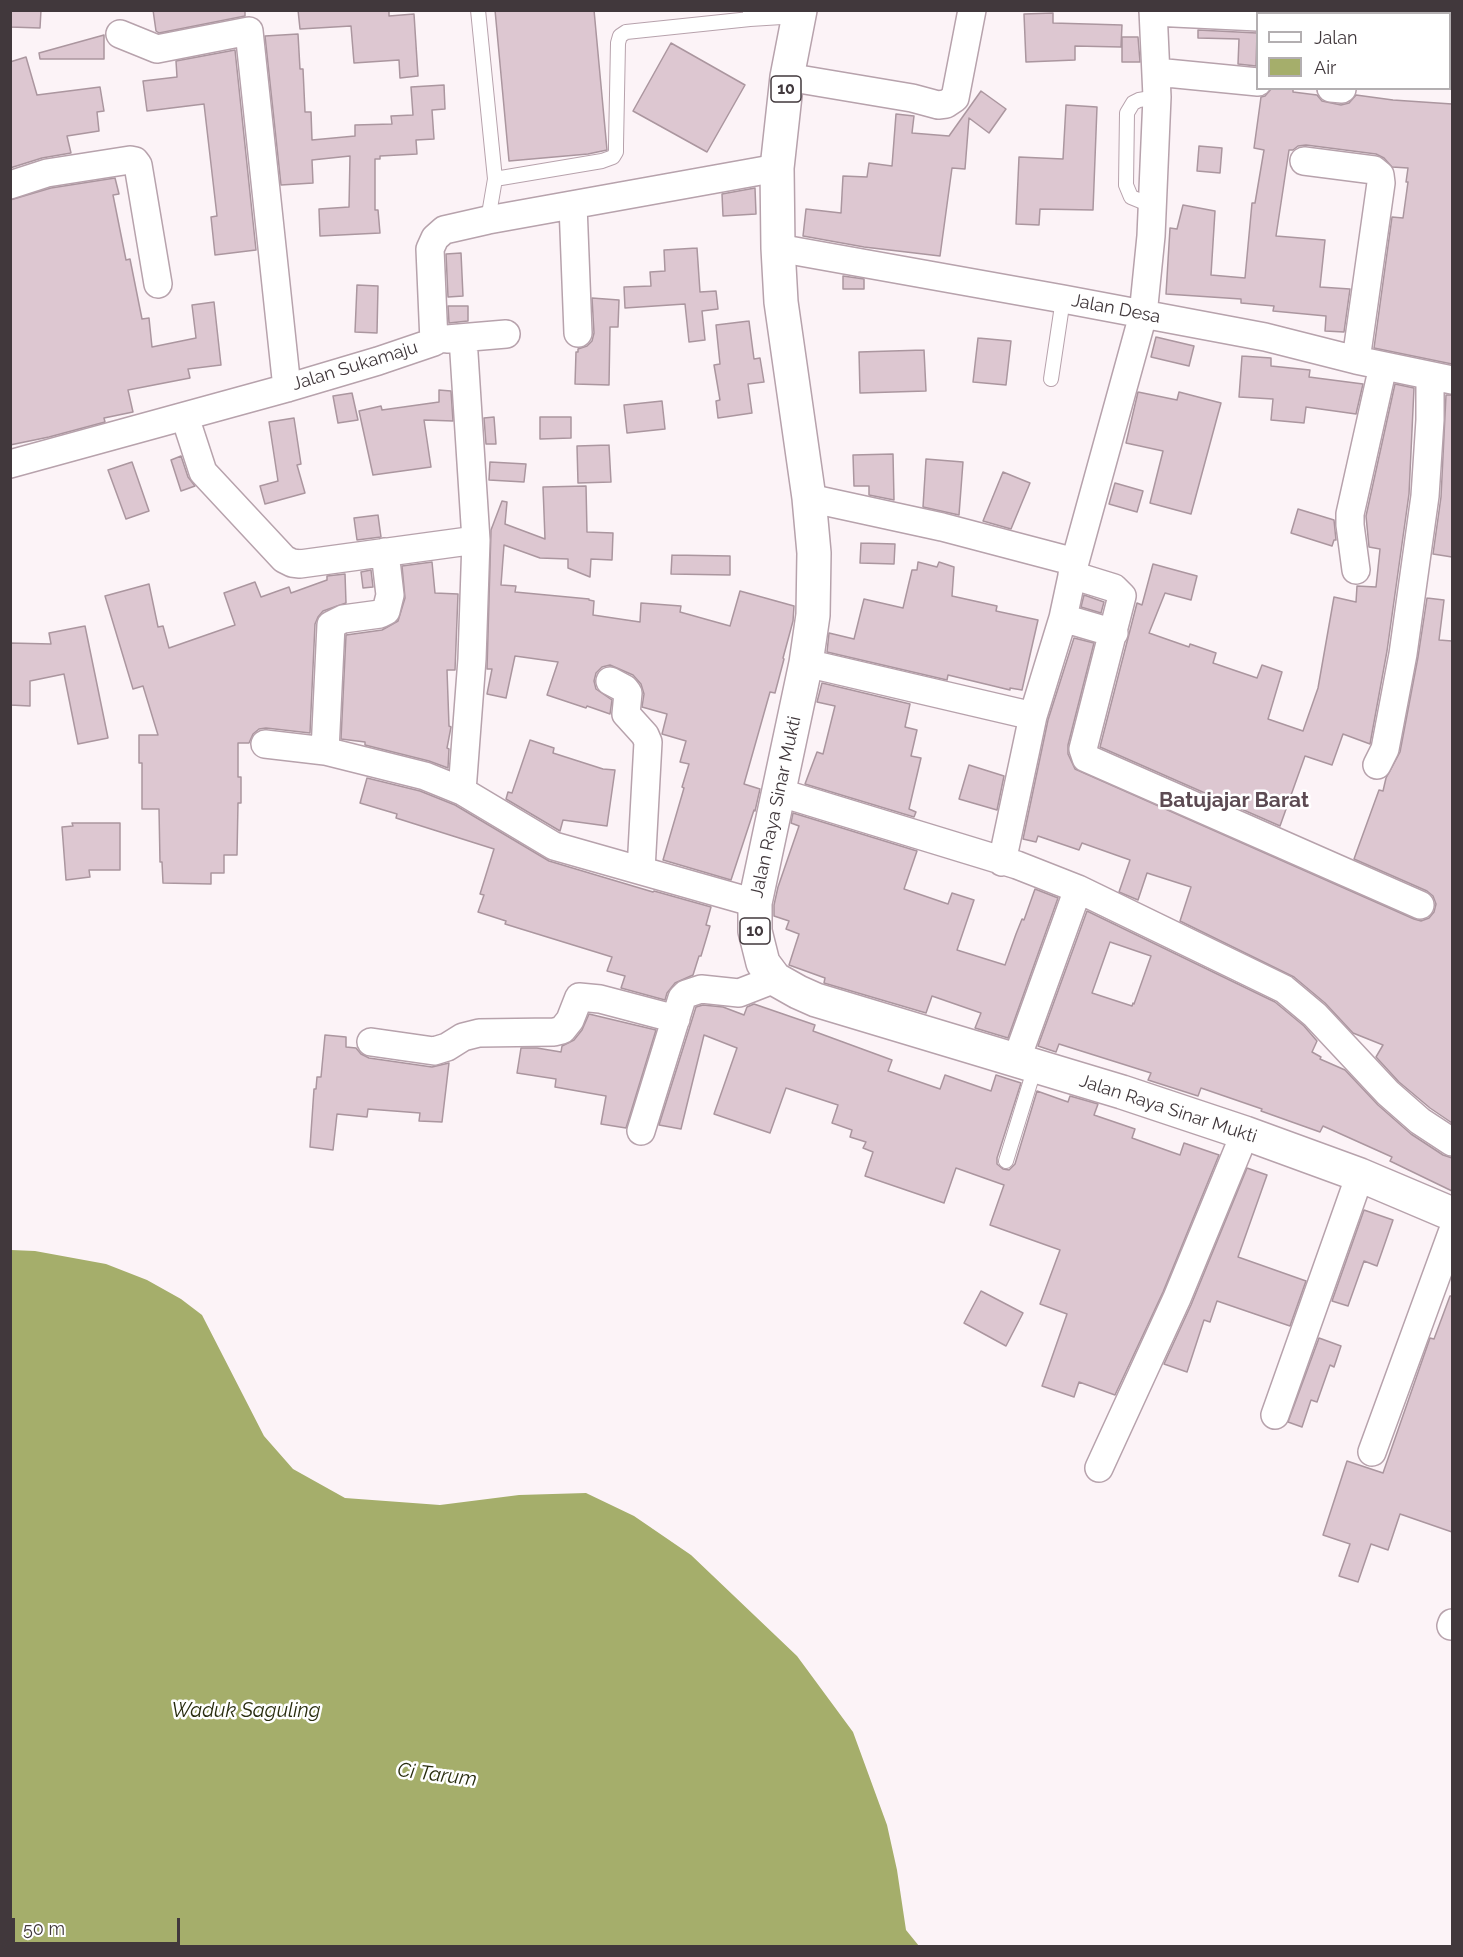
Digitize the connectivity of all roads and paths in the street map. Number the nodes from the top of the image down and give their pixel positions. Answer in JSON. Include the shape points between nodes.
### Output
{"nodes":[{"id":1,"x":478,"y":10,"type":"edge"},
{"id":2,"x":972,"y":10,"type":"edge"},
{"id":3,"x":1153,"y":11,"type":"edge"},
{"id":4,"x":800,"y":13,"type":"edge"},
{"id":5,"x":750,"y":15,"type":"edge"},
{"id":6,"x":1256,"y":17,"type":"edge"},
{"id":7,"x":250,"y":21,"type":"edge"},
{"id":8,"x":120,"y":34,"type":"dead end"},
{"id":9,"x":787,"y":77,"type":"junction"},
{"id":10,"x":1256,"y":82,"type":"edge"},
{"id":11,"x":1157,"y":85,"type":"junction"},
{"id":12,"x":1304,"y":161,"type":"dead end"},
{"id":13,"x":777,"y":168,"type":"junction"},
{"id":14,"x":495,"y":179,"type":"junction"},
{"id":15,"x":10,"y":185,"type":"edge"},
{"id":16,"x":573,"y":205,"type":"junction"},
{"id":17,"x":488,"y":220,"type":"junction"},
{"id":18,"x":778,"y":248,"type":"junction"},
{"id":19,"x":158,"y":284,"type":"dead end"},
{"id":20,"x":1063,"y":298,"type":"junction"},
{"id":21,"x":1143,"y":315,"type":"junction"},
{"id":22,"x":578,"y":333,"type":"dead end"},
{"id":23,"x":506,"y":334,"type":"dead end"},
{"id":24,"x":463,"y":338,"type":"junction"},
{"id":25,"x":434,"y":342,"type":"junction"},
{"id":26,"x":1356,"y":360,"type":"junction"},
{"id":27,"x":1383,"y":366,"type":"junction"},
{"id":28,"x":1441,"y":378,"type":"edge"},
{"id":29,"x":1052,"y":379,"type":"dead end"},
{"id":30,"x":286,"y":388,"type":"junction"},
{"id":31,"x":185,"y":417,"type":"junction"},
{"id":32,"x":10,"y":464,"type":"edge"},
{"id":33,"x":809,"y":498,"type":"junction"},
{"id":34,"x":476,"y":540,"type":"junction"},
{"id":35,"x":385,"y":552,"type":"junction"},
{"id":36,"x":1074,"y":569,"type":"junction"},
{"id":37,"x":1356,"y":570,"type":"dead end"},
{"id":38,"x":1063,"y":618,"type":"junction"},
{"id":39,"x":1114,"y":633,"type":"junction"},
{"id":40,"x":806,"y":663,"type":"junction"},
{"id":41,"x":610,"y":681,"type":"dead end"},
{"id":42,"x":1033,"y":716,"type":"junction"},
{"id":43,"x":265,"y":744,"type":"dead end"},
{"id":44,"x":325,"y":751,"type":"junction"},
{"id":45,"x":1377,"y":765,"type":"dead end"},
{"id":46,"x":462,"y":791,"type":"junction"},
{"id":47,"x":778,"y":792,"type":"junction"},
{"id":48,"x":1002,"y":862,"type":"junction"},
{"id":49,"x":641,"y":870,"type":"junction"},
{"id":50,"x":1078,"y":889,"type":"junction"},
{"id":51,"x":755,"y":903,"type":"junction"},
{"id":52,"x":1420,"y":905,"type":"dead end"},
{"id":53,"x":776,"y":979,"type":"junction"},
{"id":54,"x":676,"y":1018,"type":"junction"},
{"id":55,"x":371,"y":1042,"type":"dead end"},
{"id":56,"x":1026,"y":1064,"type":"junction"},
{"id":57,"x":641,"y":1131,"type":"dead end"},
{"id":58,"x":1245,"y":1132,"type":"junction"},
{"id":59,"x":1452,"y":1142,"type":"edge"},
{"id":60,"x":1006,"y":1161,"type":"dead end"},
{"id":61,"x":1360,"y":1175,"type":"junction"},
{"id":62,"x":1452,"y":1214,"type":"edge"},
{"id":63,"x":1452,"y":1233,"type":"edge"},
{"id":64,"x":1275,"y":1415,"type":"dead end"},
{"id":65,"x":1372,"y":1452,"type":"dead end"},
{"id":66,"x":1099,"y":1468,"type":"dead end"}],
"edges":[{"from":1,"to":14,"type":"lane"},
{"from":2,"to":9,"type":"street","via":[[955,98],[946,104]]},
{"from":3,"to":6,"type":"street"},
{"from":3,"to":11,"type":"street"},
{"from":4,"to":5,"type":"lane"},
{"from":4,"to":9,"type":"highway","number":"10"},
{"from":5,"to":14,"type":"lane","via":[[626,32],[618,43],[613,157]]},
{"from":7,"to":8,"type":"street","via":[[157,49]]},
{"from":7,"to":30,"type":"street"},
{"from":9,"to":13,"type":"highway","number":"10"},
{"from":10,"to":11,"type":"street"},
{"from":11,"to":21,"type":"street","via":[[1153,206]]},
{"from":12,"to":26,"type":"street","via":[[1374,170],[1380,175]]},
{"from":13,"to":16,"type":"street","name":"Jalan Sukamaju"},
{"from":13,"to":18,"type":"highway","name":"Jalan Raya Sinar Mukti","number":"10"},
{"from":14,"to":17,"type":"lane"},
{"from":15,"to":19,"type":"street","via":[[47,173],[135,161]]},
{"from":16,"to":17,"type":"street","name":"Jalan Sukamaju"},
{"from":16,"to":22,"type":"street"},
{"from":17,"to":25,"type":"street","name":"Jalan Sukamaju","via":[[444,230],[430,249]]},
{"from":18,"to":20,"type":"street","name":"Jalan Desa"},
{"from":18,"to":33,"type":"highway","name":"Jalan Raya Sinar Mukti","number":"10","via":[[781,302]]},
{"from":20,"to":21,"type":"street","name":"Jalan Desa"},
{"from":20,"to":29,"type":"lane"},
{"from":21,"to":26,"type":"street","name":"Jalan Desa","via":[[1265,337]]},
{"from":21,"to":36,"type":"street"},
{"from":23,"to":24,"type":"street"},
{"from":24,"to":25,"type":"street"},
{"from":24,"to":34,"type":"street"},
{"from":25,"to":30,"type":"street","name":"Jalan Sukamaju"},
{"from":26,"to":27,"type":"street","name":"Jalan Desa"},
{"from":27,"to":28,"type":"street","name":"Jalan Desa"},
{"from":27,"to":37,"type":"street","via":[[1350,514]]},
{"from":28,"to":45,"type":"street","via":[[1430,420],[1425,496],[1403,654],[1385,749]]},
{"from":30,"to":31,"type":"street","name":"Jalan Sukamaju"},
{"from":31,"to":32,"type":"street","name":"Jalan Sukamaju"},
{"from":31,"to":35,"type":"street","via":[[203,472],[284,559],[300,564]]},
{"from":33,"to":36,"type":"street","via":[[942,527]]},
{"from":33,"to":40,"type":"highway","name":"Jalan Raya Sinar Mukti","number":"10","via":[[814,554],[813,615]]},
{"from":34,"to":35,"type":"street"},
{"from":34,"to":46,"type":"street"},
{"from":35,"to":44,"type":"street","via":[[390,595],[386,611],[331,625]]},
{"from":36,"to":38,"type":"street"},
{"from":36,"to":39,"type":"street","via":[[1119,591],[1122,596]]},
{"from":38,"to":39,"type":"street"},
{"from":38,"to":42,"type":"street"},
{"from":39,"to":52,"type":"street","via":[[1083,749],[1086,758]]},
{"from":40,"to":42,"type":"street"},
{"from":40,"to":47,"type":"highway","name":"Jalan Raya Sinar Mukti","number":"10"},
{"from":41,"to":49,"type":"street","via":[[628,693],[626,714],[648,742]]},
{"from":42,"to":48,"type":"street"},
{"from":43,"to":44,"type":"street"},
{"from":44,"to":46,"type":"street","via":[[425,776]]},
{"from":46,"to":49,"type":"street","via":[[554,846]]},
{"from":47,"to":48,"type":"street"},
{"from":47,"to":51,"type":"highway","name":"Jalan Raya Sinar Mukti","number":"10"},
{"from":48,"to":50,"type":"street"},
{"from":49,"to":51,"type":"street"},
{"from":50,"to":56,"type":"street"},
{"from":50,"to":59,"type":"street","via":[[1284,989],[1315,1015],[1388,1093]]},
{"from":51,"to":53,"type":"highway","name":"Jalan Raya Sinar Mukti","number":"10","via":[[758,947],[763,963]]},
{"from":53,"to":54,"type":"street","via":[[739,993],[693,991],[682,998]]},
{"from":53,"to":56,"type":"highway","name":"Jalan Raya Sinar Mukti","number":"10","via":[[816,999]]},
{"from":54,"to":55,"type":"street","via":[[579,997],[570,1020],[562,1030],[554,1032],[479,1033],[434,1051]]},
{"from":54,"to":57,"type":"street"},
{"from":56,"to":58,"type":"highway","name":"Jalan Raya Sinar Mukti","number":"10"},
{"from":56,"to":60,"type":"lane"},
{"from":58,"to":61,"type":"highway","name":"Jalan Raya Sinar Mukti","number":"10"},
{"from":58,"to":66,"type":"street","via":[[1177,1298]]},
{"from":61,"to":62,"type":"highway","name":"Jalan Raya Sinar Mukti","number":"10"},
{"from":61,"to":64,"type":"street"},
{"from":63,"to":65,"type":"street"}]}
